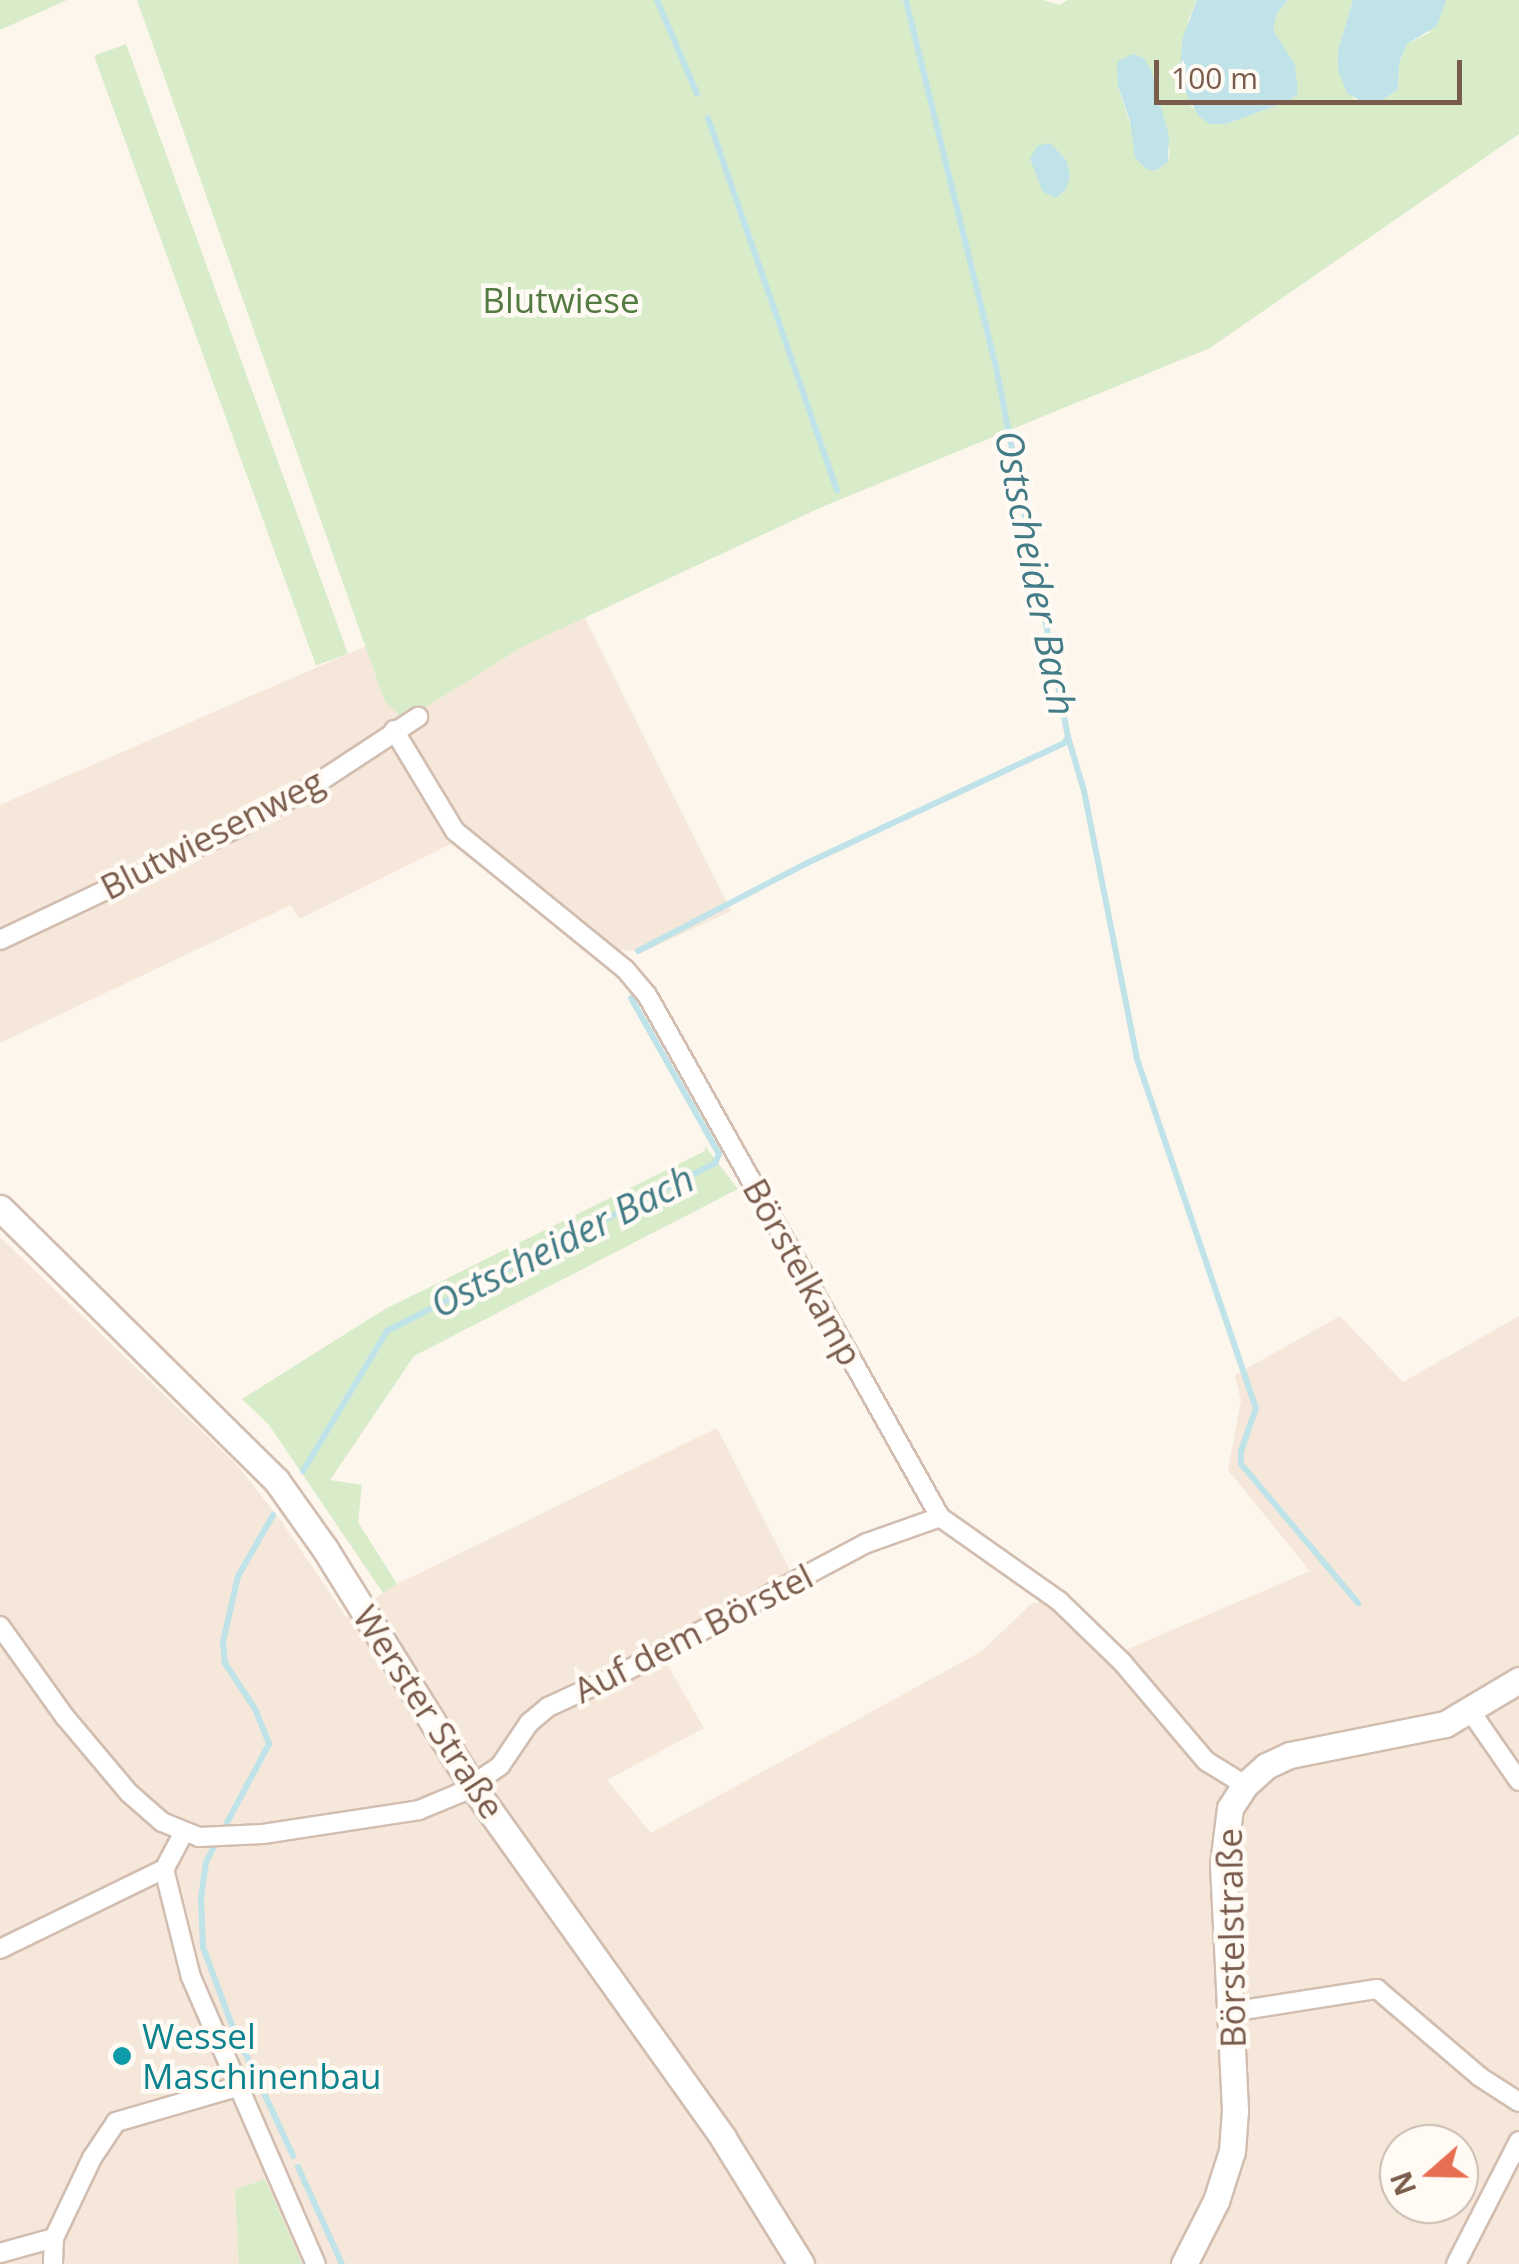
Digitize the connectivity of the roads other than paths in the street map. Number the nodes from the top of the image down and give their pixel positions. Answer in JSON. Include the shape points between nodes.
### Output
{"nodes":[{"id":1,"x":418,"y":717,"type":"dead end"},
{"id":2,"x":394,"y":730,"type":"junction"},
{"id":3,"x":0,"y":940,"type":"edge"},
{"id":4,"x":0,"y":1208,"type":"edge"},
{"id":5,"x":940,"y":1516,"type":"junction"},
{"id":6,"x":0,"y":1626,"type":"edge"},
{"id":7,"x":1519,"y":1680,"type":"edge"},
{"id":8,"x":1471,"y":1712,"type":"junction"},
{"id":9,"x":1519,"y":1781,"type":"edge"},
{"id":10,"x":1245,"y":1784,"type":"junction"},
{"id":11,"x":473,"y":1787,"type":"junction"},
{"id":12,"x":191,"y":1835,"type":"junction"},
{"id":13,"x":164,"y":1869,"type":"junction"},
{"id":14,"x":0,"y":1949,"type":"edge"},
{"id":15,"x":1230,"y":2012,"type":"junction"},
{"id":16,"x":240,"y":2086,"type":"junction"},
{"id":17,"x":1519,"y":2102,"type":"edge"},
{"id":18,"x":1519,"y":2141,"type":"edge"},
{"id":19,"x":54,"y":2238,"type":"junction"},
{"id":20,"x":0,"y":2253,"type":"edge"},
{"id":21,"x":52,"y":2264,"type":"edge"},
{"id":22,"x":316,"y":2264,"type":"edge"},
{"id":23,"x":801,"y":2264,"type":"edge"},
{"id":24,"x":1184,"y":2264,"type":"edge"},
{"id":25,"x":1456,"y":2264,"type":"edge"}],
"edges":[{"from":1,"to":2,"type":"street","name":"Blutwiesenweg"},
{"from":2,"to":3,"type":"street","name":"Blutwiesenweg","via":[[239,827]]},
{"from":2,"to":5,"type":"street","name":"Börstelkamp","via":[[455,831],[625,969],[647,995]]},
{"from":4,"to":11,"type":"main road","name":"Werster Straße","via":[[276,1480]]},
{"from":5,"to":10,"type":"street","name":"Börstelkamp","via":[[1060,1601],[1206,1761]]},
{"from":5,"to":11,"type":"street","name":"Auf dem Börstel","via":[[868,1543],[548,1707],[500,1766]]},
{"from":6,"to":12,"type":"street","via":[[129,1792]]},
{"from":7,"to":8,"type":"main road","name":"Börstelstraße"},
{"from":8,"to":9,"type":"street"},
{"from":8,"to":10,"type":"main road","name":"Börstelstraße","via":[[1402,1735],[1290,1755]]},
{"from":10,"to":15,"type":"main road","name":"Börstelstraße","via":[[1224,1830]]},
{"from":11,"to":12,"type":"street","via":[[419,1810],[237,1837]]},
{"from":11,"to":23,"type":"main road","name":"Werster Straße","via":[[723,2138]]},
{"from":12,"to":13,"type":"street"},
{"from":13,"to":14,"type":"street"},
{"from":13,"to":16,"type":"street","via":[[191,1977]]},
{"from":15,"to":17,"type":"street","via":[[1377,1989]]},
{"from":15,"to":24,"type":"main road","name":"Börstelstraße","via":[[1232,2151]]},
{"from":16,"to":19,"type":"street","via":[[116,2122]]},
{"from":16,"to":22,"type":"street"},
{"from":18,"to":25,"type":"street"},
{"from":19,"to":20,"type":"street"},
{"from":19,"to":21,"type":"street"}]}
